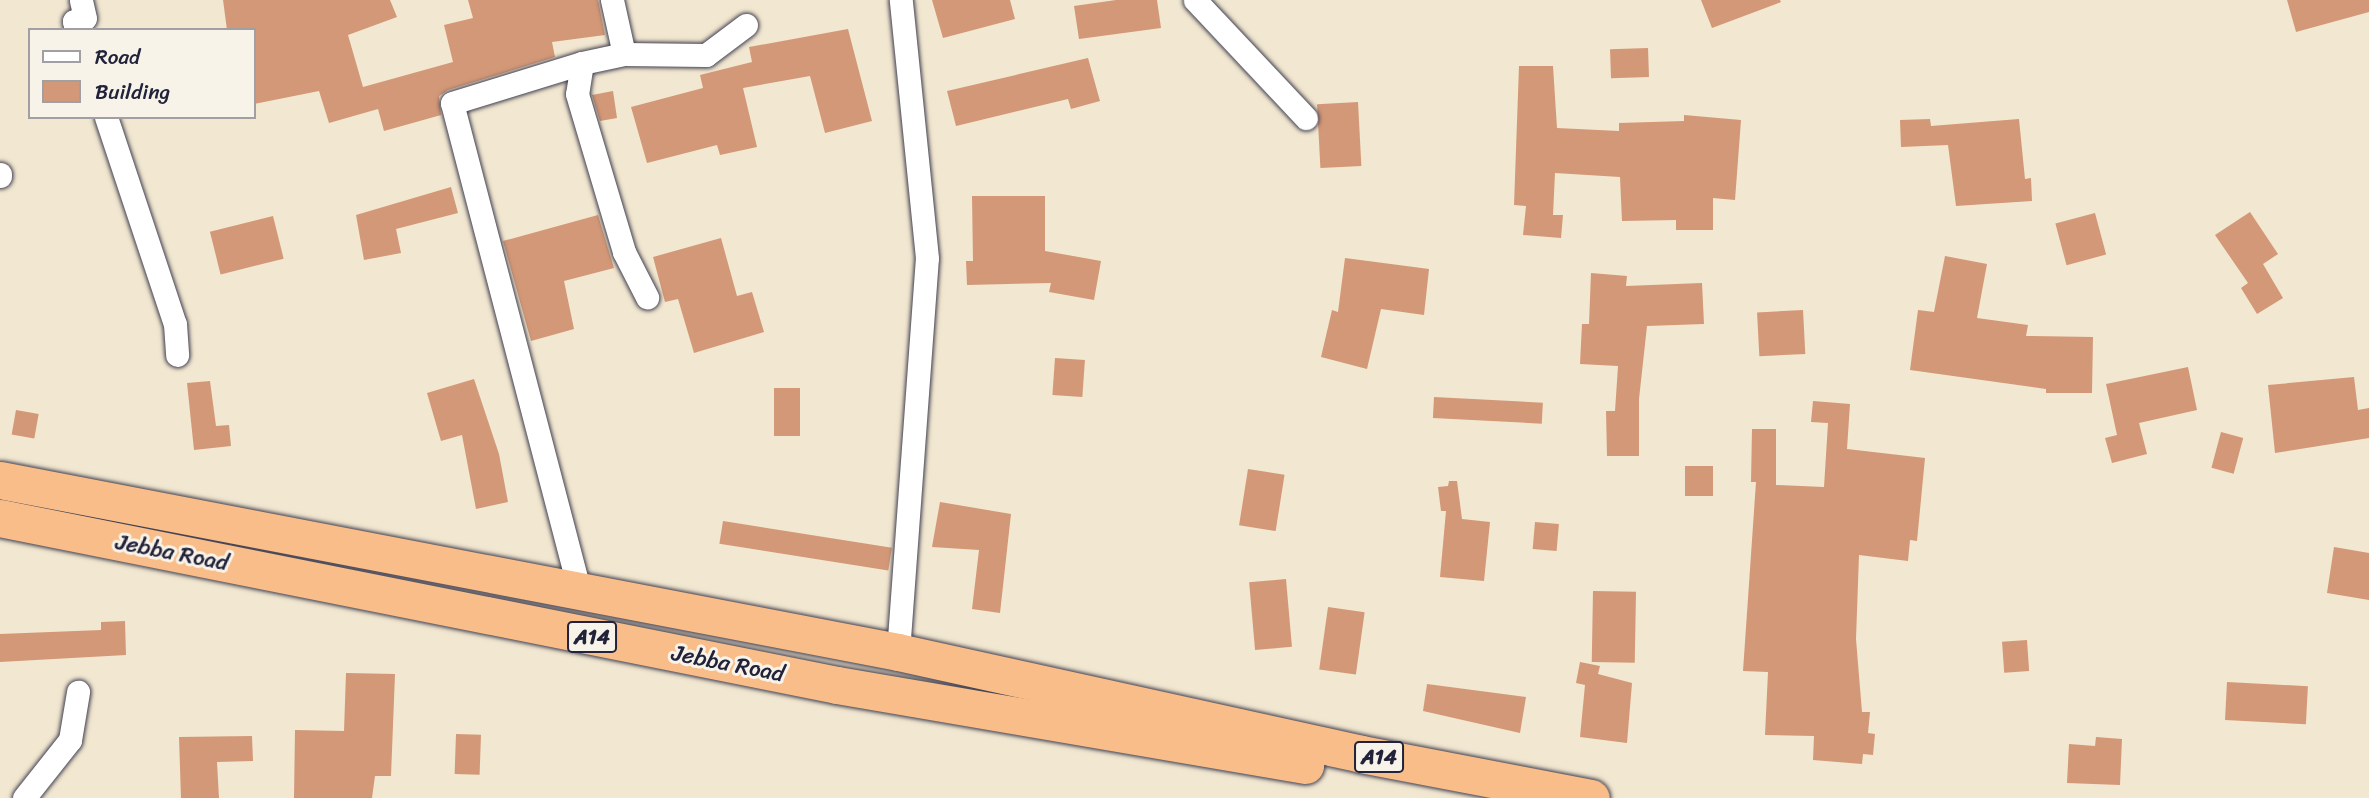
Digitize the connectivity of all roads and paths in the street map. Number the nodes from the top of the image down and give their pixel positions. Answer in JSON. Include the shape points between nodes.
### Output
{"nodes":[{"id":1,"x":81,"y":0,"type":"edge"},
{"id":2,"x":612,"y":0,"type":"edge"},
{"id":3,"x":901,"y":0,"type":"edge"},
{"id":4,"x":1195,"y":0,"type":"edge"},
{"id":5,"x":746,"y":25,"type":"dead end"},
{"id":6,"x":76,"y":28,"type":"edge"},
{"id":7,"x":624,"y":54,"type":"junction"},
{"id":8,"x":582,"y":63,"type":"junction"},
{"id":9,"x":1306,"y":118,"type":"dead end"},
{"id":10,"x":107,"y":119,"type":"edge"},
{"id":11,"x":647,"y":297,"type":"dead end"},
{"id":12,"x":177,"y":355,"type":"dead end"},
{"id":13,"x":0,"y":480,"type":"edge"},
{"id":14,"x":0,"y":518,"type":"edge"},
{"id":15,"x":580,"y":593,"type":"junction"},
{"id":16,"x":898,"y":652,"type":"junction"},
{"id":17,"x":78,"y":692,"type":"dead end"},
{"id":18,"x":24,"y":798,"type":"edge"},
{"id":19,"x":1458,"y":798,"type":"edge"},
{"id":20,"x":1591,"y":798,"type":"edge"}],
"edges":[{"from":1,"to":6,"type":"street","via":[[85,18],[74,21]]},
{"from":2,"to":7,"type":"street"},
{"from":3,"to":16,"type":"street","via":[[927,258]]},
{"from":4,"to":9,"type":"street"},
{"from":5,"to":7,"type":"street","via":[[706,55]]},
{"from":7,"to":8,"type":"street"},
{"from":8,"to":11,"type":"street","via":[[577,94],[624,252]]},
{"from":8,"to":15,"type":"street","via":[[452,103]]},
{"from":10,"to":12,"type":"street","via":[[175,324]]},
{"from":13,"to":15,"type":"highway"},
{"from":14,"to":19,"type":"highway","name":"Jebba Road","number":"A14","via":[[837,685],[1274,759]]},
{"from":15,"to":16,"type":"highway"},
{"from":16,"to":20,"type":"highway","number":"A14","via":[[1361,754]]},
{"from":17,"to":18,"type":"street","via":[[70,740]]}]}
